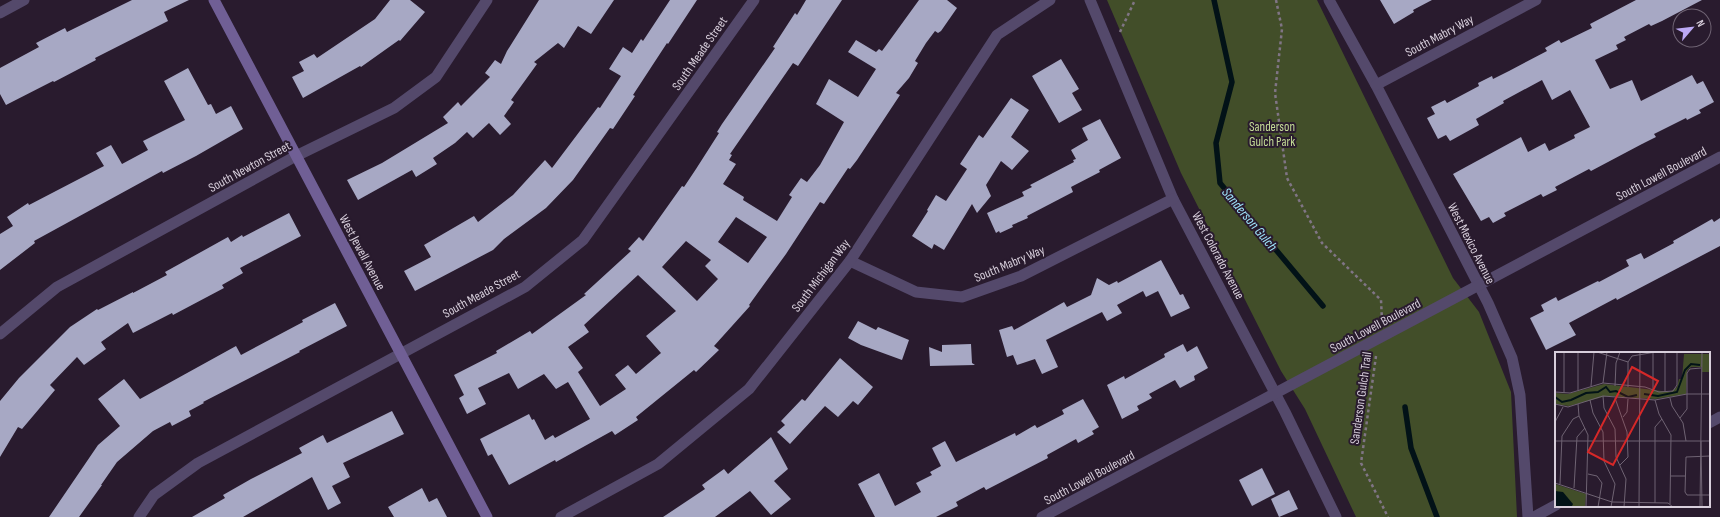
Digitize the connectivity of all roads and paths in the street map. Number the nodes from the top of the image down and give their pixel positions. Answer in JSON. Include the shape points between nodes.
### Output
{"nodes":[{"id":1,"x":24,"y":0,"type":"edge"},
{"id":2,"x":214,"y":0,"type":"edge"},
{"id":3,"x":487,"y":0,"type":"edge"},
{"id":4,"x":754,"y":0,"type":"edge"},
{"id":5,"x":1050,"y":0,"type":"edge"},
{"id":6,"x":1090,"y":0,"type":"edge"},
{"id":7,"x":1135,"y":0,"type":"edge"},
{"id":8,"x":1276,"y":0,"type":"edge"},
{"id":9,"x":1329,"y":0,"type":"edge"},
{"id":10,"x":1536,"y":0,"type":"edge"},
{"id":11,"x":0,"y":13,"type":"edge"},
{"id":12,"x":1111,"y":50,"type":"junction"},
{"id":13,"x":1376,"y":84,"type":"junction"},
{"id":14,"x":296,"y":156,"type":"junction"},
{"id":15,"x":1720,"y":157,"type":"edge"},
{"id":16,"x":1173,"y":199,"type":"junction"},
{"id":17,"x":850,"y":261,"type":"junction"},
{"id":18,"x":1478,"y":285,"type":"junction"},
{"id":19,"x":0,"y":334,"type":"edge"},
{"id":20,"x":1379,"y":338,"type":"junction"},
{"id":21,"x":402,"y":353,"type":"junction"},
{"id":22,"x":1275,"y":394,"type":"junction"},
{"id":23,"x":1720,"y":417,"type":"edge"},
{"id":24,"x":1710,"y":422,"type":"edge"},
{"id":25,"x":1555,"y":506,"type":"edge"},
{"id":26,"x":139,"y":517,"type":"edge"},
{"id":27,"x":487,"y":517,"type":"edge"},
{"id":28,"x":561,"y":517,"type":"edge"},
{"id":29,"x":1042,"y":517,"type":"edge"},
{"id":30,"x":1336,"y":517,"type":"edge"},
{"id":31,"x":1388,"y":517,"type":"edge"},
{"id":32,"x":1528,"y":517,"type":"edge"},
{"id":33,"x":1534,"y":517,"type":"edge"}],
"edges":[{"from":1,"to":11,"type":"street"},
{"from":2,"to":14,"type":"main road","name":"West Jewell Avenue"},
{"from":3,"to":14,"type":"street","name":"South Newton Street","via":[[436,77],[394,108]]},
{"from":4,"to":21,"type":"street","name":"South Meade Street","via":[[583,240],[524,287]]},
{"from":5,"to":17,"type":"street","name":"South Michigan Way","via":[[997,35]]},
{"from":6,"to":12,"type":"street","name":"West Colorado Avenue"},
{"from":7,"to":12,"type":"path"},
{"from":8,"to":20,"type":"path","name":"Sanderson Gulch Trail","via":[[1282,29],[1276,93],[1288,178],[1322,243],[1381,300],[1383,311]]},
{"from":9,"to":13,"type":"street","name":"West Mexico Avenue"},
{"from":10,"to":13,"type":"street","name":"South Mabry Way"},
{"from":12,"to":16,"type":"street","name":"West Colorado Avenue"},
{"from":13,"to":18,"type":"street","name":"West Mexico Avenue"},
{"from":14,"to":19,"type":"street","name":"South Newton Street","via":[[56,287]]},
{"from":14,"to":21,"type":"main road","name":"West Jewell Avenue"},
{"from":15,"to":18,"type":"street","name":"South Lowell Boulevard"},
{"from":16,"to":17,"type":"street","name":"South Mabry Way","via":[[1021,276],[962,297],[916,292]]},
{"from":16,"to":22,"type":"street","name":"West Colorado Avenue"},
{"from":17,"to":28,"type":"street","name":"South Michigan Way","via":[[749,388],[658,464]]},
{"from":18,"to":20,"type":"street","name":"South Lowell Boulevard"},
{"from":18,"to":32,"type":"street","name":"West Mexico Avenue","via":[[1514,365],[1520,395]]},
{"from":20,"to":22,"type":"street","name":"South Lowell Boulevard"},
{"from":20,"to":31,"type":"path","name":"Sanderson Gulch Trail","via":[[1361,463]]},
{"from":21,"to":26,"type":"street","name":"South Meade Street","via":[[198,462],[154,495]]},
{"from":21,"to":27,"type":"main road","name":"West Jewell Avenue"},
{"from":22,"to":29,"type":"street","name":"South Lowell Boulevard"},
{"from":22,"to":30,"type":"street","name":"West Colorado Avenue"},
{"from":23,"to":24,"type":"street"},
{"from":25,"to":33,"type":"street"}]}
